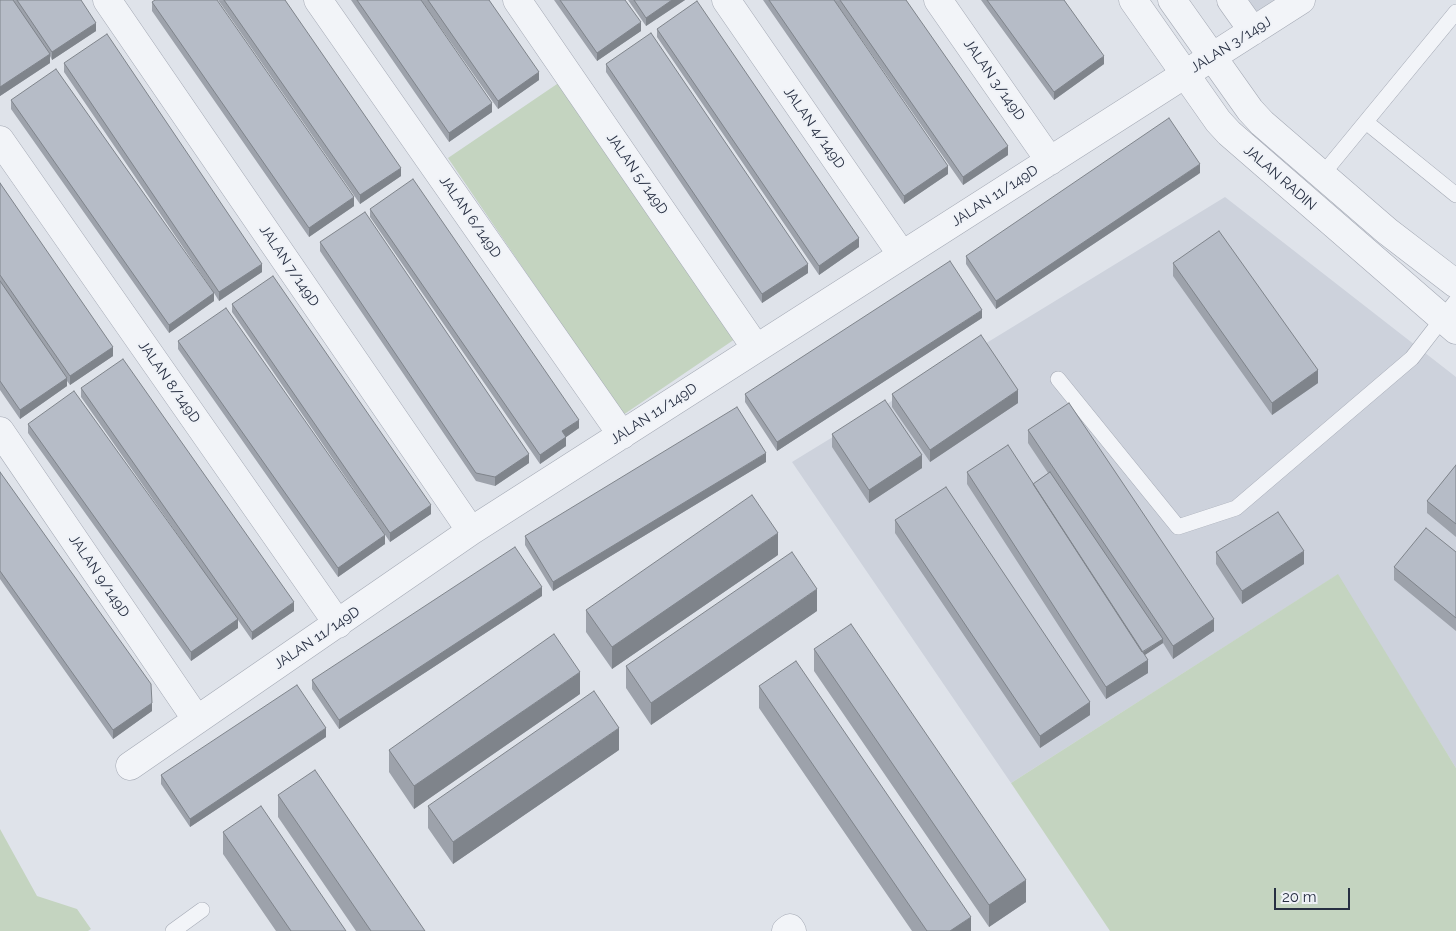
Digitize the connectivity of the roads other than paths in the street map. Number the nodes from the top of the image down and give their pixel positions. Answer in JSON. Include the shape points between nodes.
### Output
{"nodes":[{"id":1,"x":107,"y":0,"type":"edge"},
{"id":2,"x":318,"y":0,"type":"edge"},
{"id":3,"x":517,"y":0,"type":"edge"},
{"id":4,"x":726,"y":0,"type":"edge"},
{"id":5,"x":938,"y":0,"type":"edge"},
{"id":6,"x":1133,"y":0,"type":"edge"},
{"id":7,"x":1172,"y":0,"type":"edge"},
{"id":8,"x":1232,"y":0,"type":"edge"},
{"id":9,"x":1301,"y":0,"type":"edge"},
{"id":10,"x":1456,"y":12,"type":"edge"},
{"id":11,"x":1253,"y":31,"type":"junction"},
{"id":12,"x":1213,"y":57,"type":"junction"},
{"id":13,"x":1186,"y":73,"type":"junction"},
{"id":14,"x":1366,"y":122,"type":"junction"},
{"id":15,"x":0,"y":140,"type":"edge"},
{"id":16,"x":1050,"y":161,"type":"junction"},
{"id":17,"x":1322,"y":175,"type":"junction"},
{"id":18,"x":1456,"y":195,"type":"edge"},
{"id":19,"x":902,"y":255,"type":"junction"},
{"id":20,"x":1456,"y":284,"type":"edge"},
{"id":21,"x":1451,"y":316,"type":"edge"},
{"id":22,"x":756,"y":348,"type":"junction"},
{"id":23,"x":1058,"y":379,"type":"dead end"},
{"id":24,"x":0,"y":432,"type":"edge"},
{"id":25,"x":622,"y":435,"type":"junction"},
{"id":26,"x":471,"y":531,"type":"junction"},
{"id":27,"x":338,"y":624,"type":"junction"},
{"id":28,"x":197,"y":720,"type":"junction"},
{"id":29,"x":130,"y":766,"type":"dead end"},
{"id":30,"x":202,"y":910,"type":"dead end"},
{"id":31,"x":173,"y":931,"type":"edge"}],
"edges":[{"from":1,"to":26,"type":"street","name":"JALAN 7/149D"},
{"from":2,"to":25,"type":"street","name":"JALAN 6/149D"},
{"from":3,"to":22,"type":"street","name":"JALAN 5/149D"},
{"from":4,"to":19,"type":"street","name":"JALAN 4/149D"},
{"from":5,"to":16,"type":"street","name":"JALAN 3/149D"},
{"from":6,"to":13,"type":"street","name":"JALAN RADIN"},
{"from":7,"to":12,"type":"street"},
{"from":8,"to":11,"type":"street"},
{"from":9,"to":11,"type":"street","name":"JALAN 3/149J"},
{"from":10,"to":14,"type":"lane"},
{"from":11,"to":12,"type":"street","name":"JALAN 3/149J"},
{"from":12,"to":13,"type":"street","name":"JALAN 3/149J"},
{"from":12,"to":17,"type":"street","via":[[1262,123]]},
{"from":13,"to":16,"type":"street","name":"JALAN 11/149D"},
{"from":13,"to":21,"type":"street","name":"JALAN RADIN","via":[[1218,121],[1240,144]]},
{"from":14,"to":17,"type":"lane"},
{"from":14,"to":18,"type":"lane"},
{"from":15,"to":27,"type":"street","name":"JALAN 8/149D"},
{"from":16,"to":19,"type":"street","name":"JALAN 11/149D"},
{"from":17,"to":20,"type":"street"},
{"from":19,"to":22,"type":"street","name":"JALAN 11/149D"},
{"from":21,"to":23,"type":"lane","via":[[1412,358],[1236,508],[1178,527]]},
{"from":22,"to":25,"type":"street","name":"JALAN 11/149D"},
{"from":24,"to":28,"type":"street","name":"JALAN 9/149D"},
{"from":25,"to":26,"type":"street","name":"JALAN 11/149D"},
{"from":26,"to":27,"type":"street","name":"JALAN 11/149D"},
{"from":27,"to":28,"type":"street","name":"JALAN 11/149D"},
{"from":28,"to":29,"type":"street","name":"JALAN 11/149D"},
{"from":30,"to":31,"type":"lane"}]}
